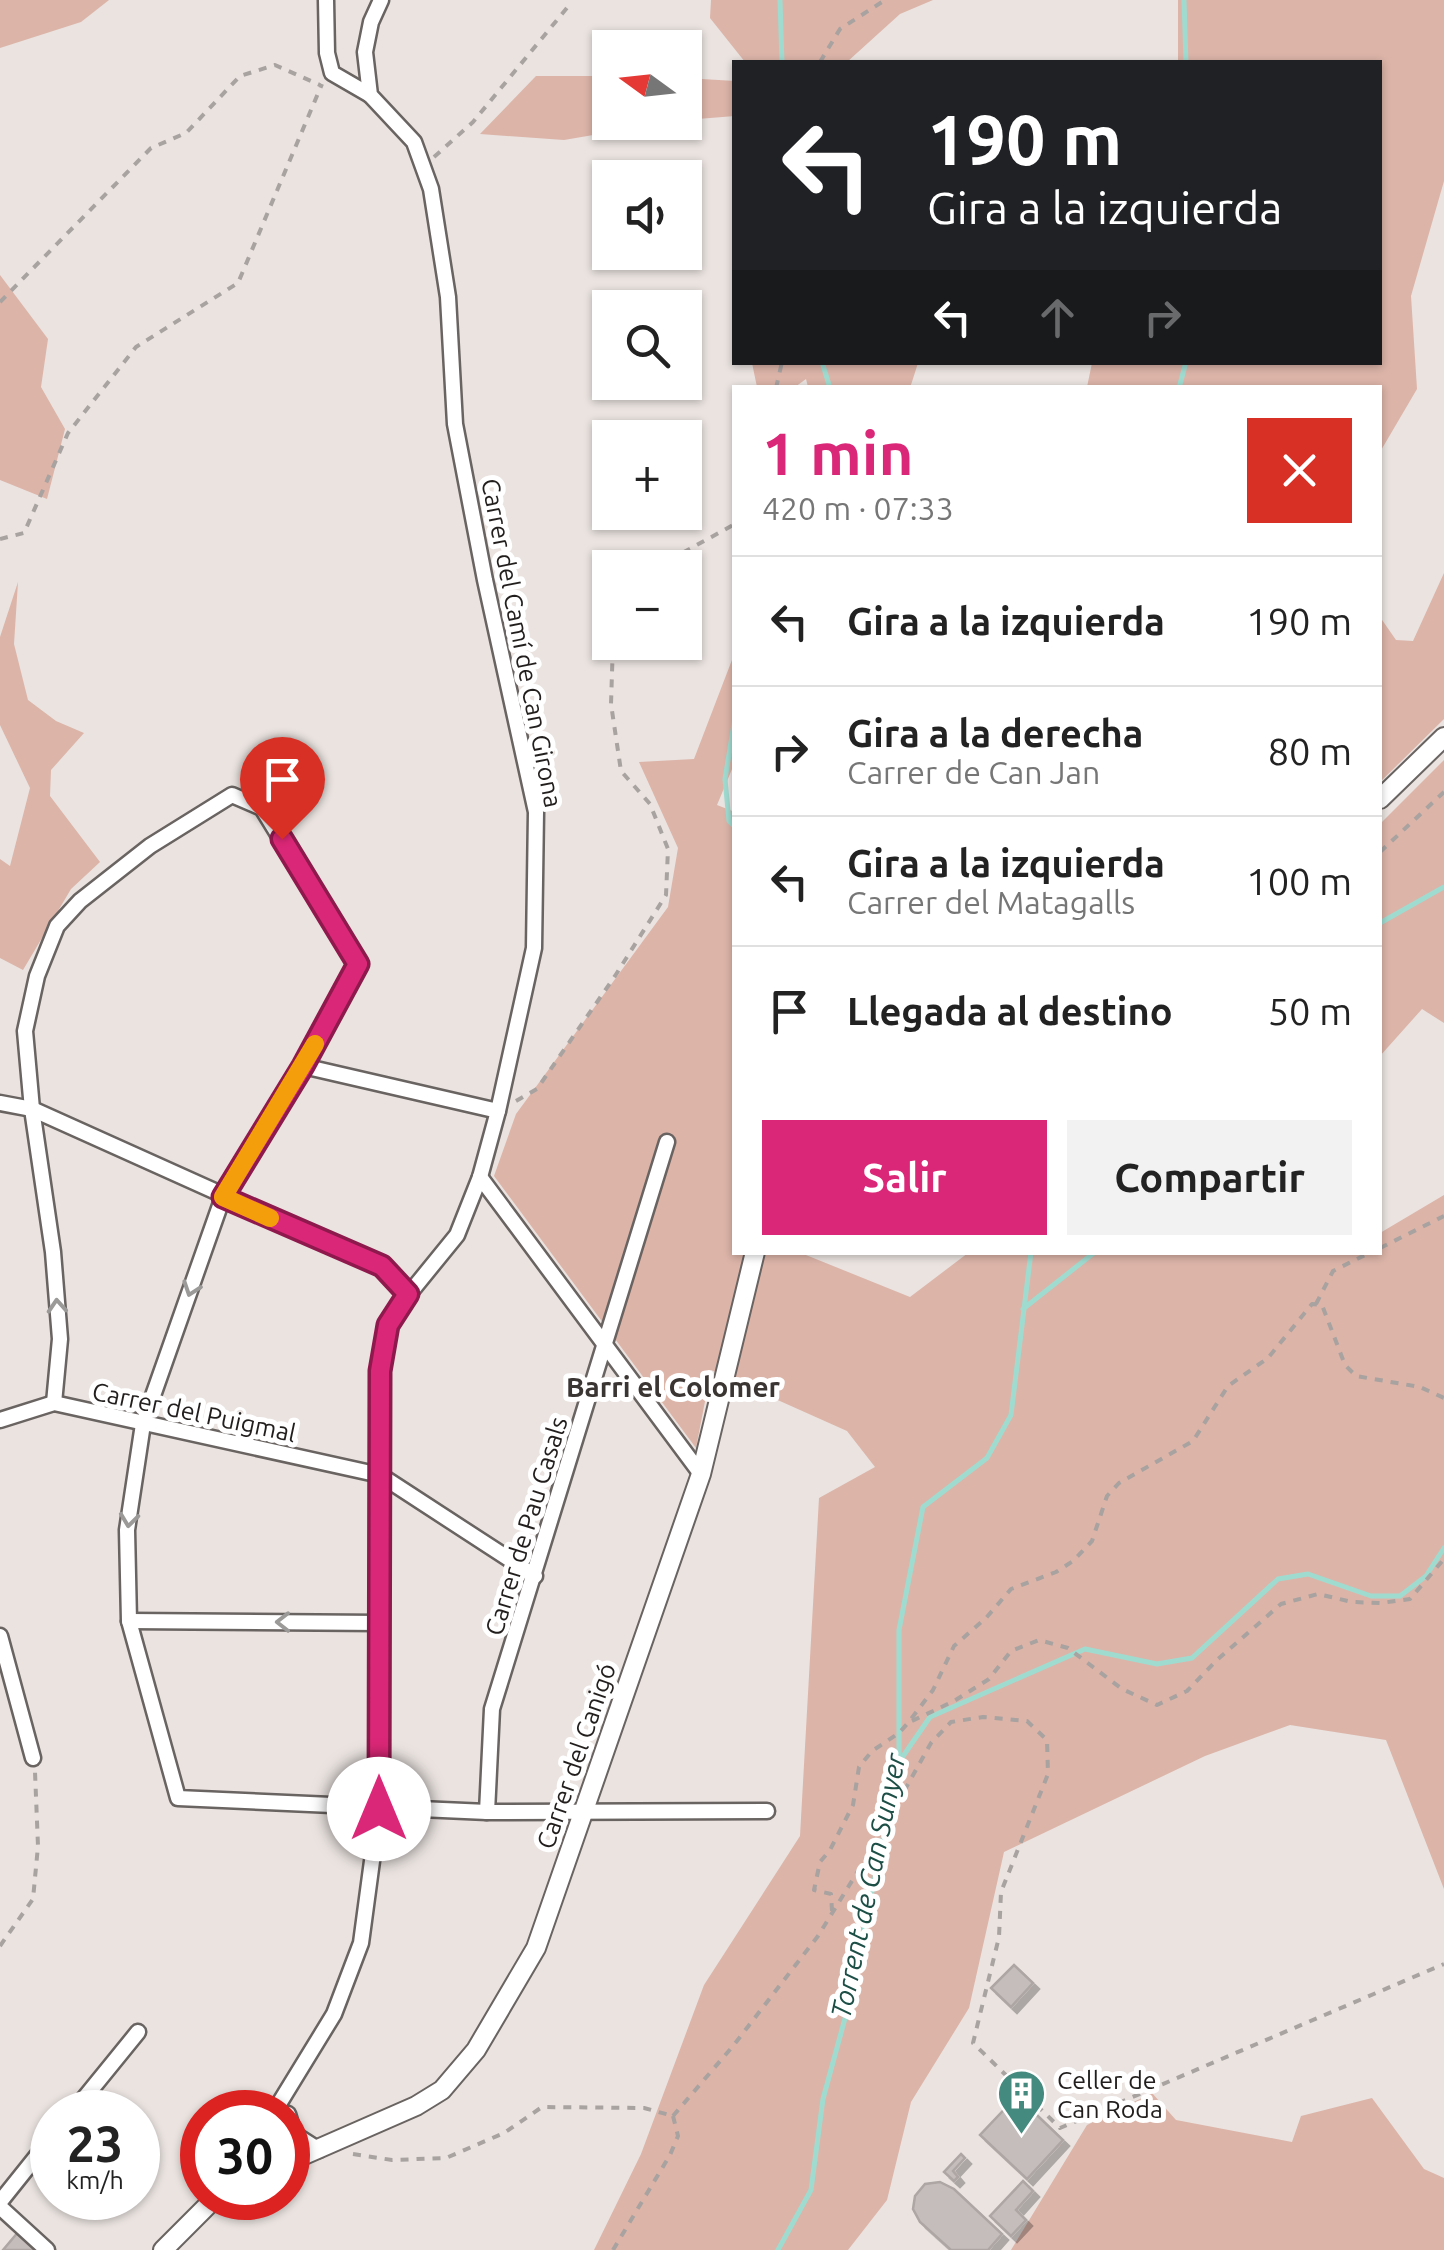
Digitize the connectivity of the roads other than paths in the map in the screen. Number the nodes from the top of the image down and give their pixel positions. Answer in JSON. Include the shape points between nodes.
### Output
{"nodes":[{"id":1,"x":326,"y":0,"type":"edge"},
{"id":2,"x":381,"y":0,"type":"edge"},
{"id":3,"x":370,"y":95,"type":"junction"},
{"id":4,"x":1444,"y":737,"type":"edge"},
{"id":5,"x":1382,"y":798,"type":"edge"},
{"id":6,"x":303,"y":1066,"type":"junction"},
{"id":7,"x":0,"y":1103,"type":"edge"},
{"id":8,"x":32,"y":1109,"type":"junction"},
{"id":9,"x":498,"y":1111,"type":"junction"},
{"id":10,"x":667,"y":1142,"type":"dead end"},
{"id":11,"x":480,"y":1177,"type":"junction"},
{"id":12,"x":223,"y":1197,"type":"junction"},
{"id":13,"x":754,"y":1255,"type":"edge"},
{"id":14,"x":408,"y":1294,"type":"junction"},
{"id":15,"x":606,"y":1344,"type":"junction"},
{"id":16,"x":54,"y":1404,"type":"junction"},
{"id":17,"x":0,"y":1420,"type":"edge"},
{"id":18,"x":143,"y":1424,"type":"junction"},
{"id":19,"x":701,"y":1474,"type":"junction"},
{"id":20,"x":380,"y":1475,"type":"junction"},
{"id":21,"x":535,"y":1576,"type":"junction"},
{"id":22,"x":129,"y":1621,"type":"junction"},
{"id":23,"x":380,"y":1623,"type":"junction"},
{"id":24,"x":0,"y":1636,"type":"edge"},
{"id":25,"x":33,"y":1758,"type":"road end"},
{"id":26,"x":379,"y":1809,"type":"junction"},
{"id":27,"x":767,"y":1811,"type":"dead end"},
{"id":28,"x":486,"y":1812,"type":"junction"},
{"id":29,"x":583,"y":1813,"type":"junction"},
{"id":30,"x":138,"y":2032,"type":"dead end"},
{"id":31,"x":90,"y":2090,"type":"edge"},
{"id":32,"x":291,"y":2090,"type":"edge"},
{"id":33,"x":310,"y":2145,"type":"edge"},
{"id":34,"x":318,"y":2150,"type":"junction"},
{"id":35,"x":310,"y":2153,"type":"edge"},
{"id":36,"x":30,"y":2165,"type":"edge"},
{"id":37,"x":0,"y":2204,"type":"edge"},
{"id":38,"x":193,"y":2220,"type":"edge"},
{"id":39,"x":48,"y":2250,"type":"edge"},
{"id":40,"x":163,"y":2250,"type":"edge"}],
"edges":[{"from":1,"to":3,"type":"street","name":"Carrer del Camí de Can Girona","via":[[332,74]]},
{"from":2,"to":3,"type":"street","via":[[364,52]]},
{"from":3,"to":9,"type":"street","name":"Carrer del Camí de Can Girona","via":[[414,142],[431,189],[448,297],[455,424],[536,812],[534,948]]},
{"from":4,"to":5,"type":"street"},
{"from":6,"to":8,"type":"street","via":[[358,964],[262,808],[232,794],[150,846],[57,926],[24,1031]]},
{"from":6,"to":9,"type":"street"},
{"from":6,"to":12,"type":"street"},
{"from":7,"to":8,"type":"street"},
{"from":8,"to":12,"type":"street"},
{"from":16,"to":8,"type":"street","one_way":true,"via":[[53,1252]]},
{"from":9,"to":11,"type":"street","name":"Carrer del Camí de Can Girona"},
{"from":10,"to":15,"type":"street","name":"Carrer de Pau Casals"},
{"from":11,"to":14,"type":"street","name":"Carrer del Camí de Can Girona","via":[[457,1235]]},
{"from":11,"to":15,"type":"street"},
{"from":12,"to":14,"type":"street","via":[[382,1266]]},
{"from":12,"to":18,"type":"street","one_way":true},
{"from":13,"to":19,"type":"street","name":"Carrer del Canigó"},
{"from":14,"to":20,"type":"street","name":"Carrer del Camí de Can Girona","via":[[388,1325],[380,1371]]},
{"from":15,"to":19,"type":"street"},
{"from":15,"to":21,"type":"street","name":"Carrer de Pau Casals"},
{"from":16,"to":17,"type":"street","name":"Carrer del Puigmal"},
{"from":16,"to":18,"type":"street","name":"Carrer del Puigmal"},
{"from":18,"to":20,"type":"street","name":"Carrer del Puigmal"},
{"from":18,"to":22,"type":"street","one_way":true,"via":[[126,1530]]},
{"from":19,"to":29,"type":"street","name":"Carrer del Canigó"},
{"from":20,"to":21,"type":"street"},
{"from":20,"to":23,"type":"street","name":"Carrer del Camí de Can Girona"},
{"from":21,"to":28,"type":"street","name":"Carrer de Pau Casals","via":[[492,1710]]},
{"from":23,"to":22,"type":"street","one_way":true},
{"from":22,"to":26,"type":"street","via":[[178,1798]]},
{"from":23,"to":26,"type":"street","name":"Carrer del Camí de Can Girona"},
{"from":24,"to":25,"type":"street"},
{"from":26,"to":28,"type":"street"},
{"from":26,"to":32,"type":"street","name":"Carrer del Camí de Can Girona","via":[[362,1942],[334,2014]]},
{"from":27,"to":29,"type":"street"},
{"from":28,"to":29,"type":"street"},
{"from":29,"to":34,"type":"street","name":"Carrer del Canigó","via":[[536,1948],[476,2050],[442,2090]]},
{"from":30,"to":31,"type":"street"},
{"from":33,"to":34,"type":"street"},
{"from":34,"to":35,"type":"street","name":"Carrer del Canigó"},
{"from":36,"to":37,"type":"street"},
{"from":37,"to":39,"type":"street"},
{"from":38,"to":40,"type":"street"}]}
